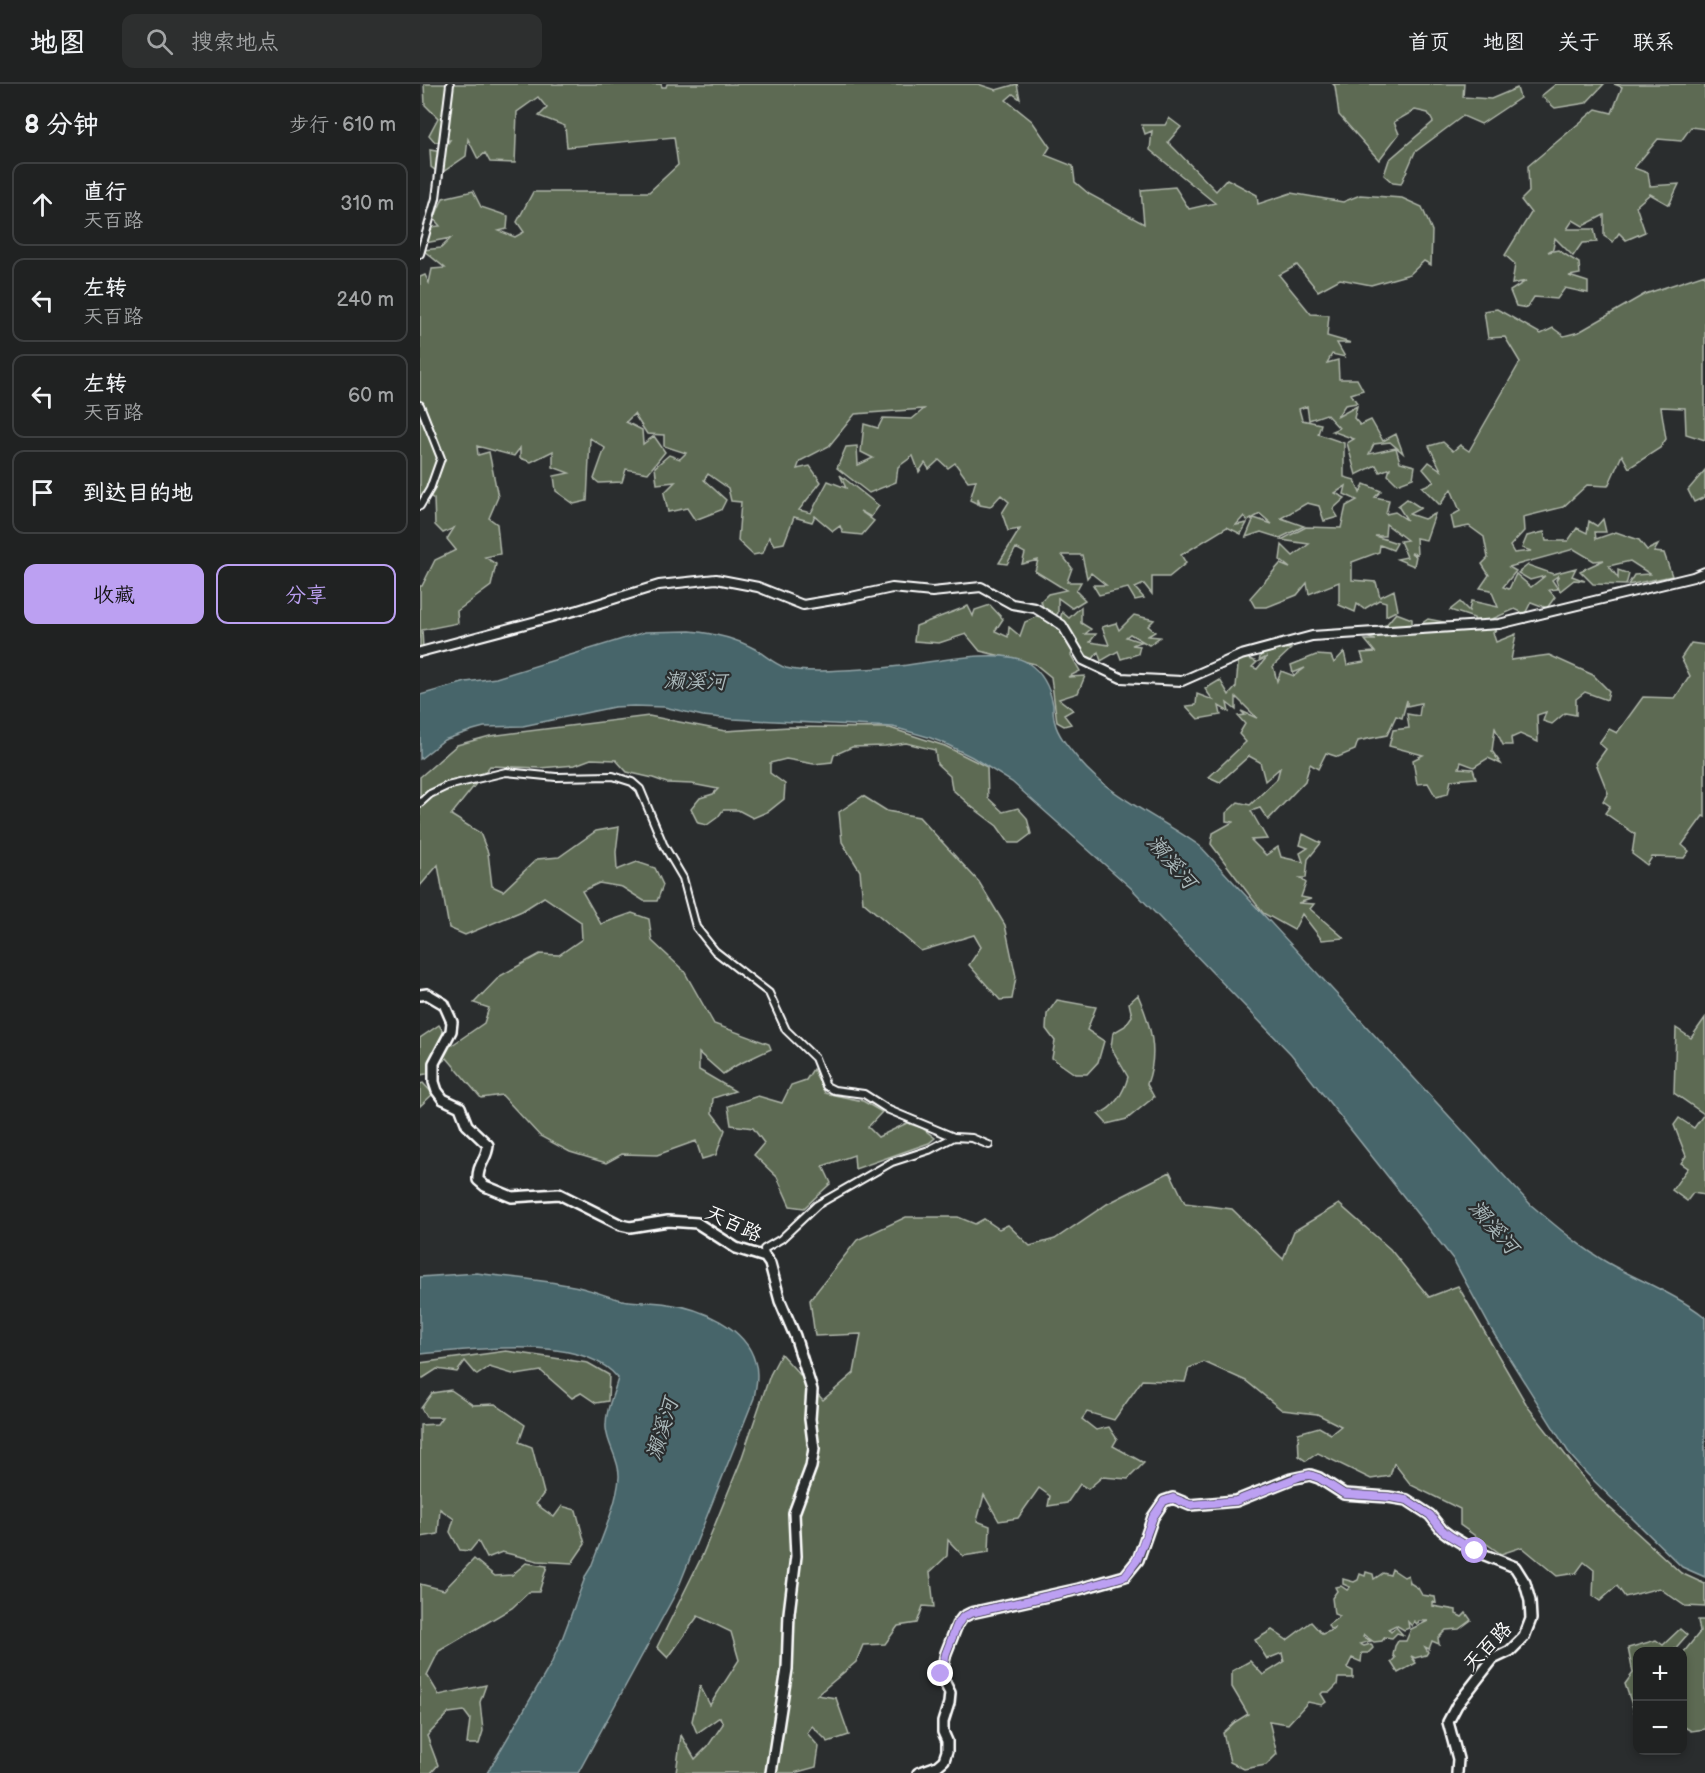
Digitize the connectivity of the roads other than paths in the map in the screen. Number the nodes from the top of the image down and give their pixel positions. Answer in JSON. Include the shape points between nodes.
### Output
{"nodes":[{"id":1,"x":450,"y":84,"type":"edge"},
{"id":2,"x":420,"y":254,"type":"edge"},
{"id":3,"x":420,"y":405,"type":"edge"},
{"id":4,"x":420,"y":506,"type":"edge"},
{"id":5,"x":1705,"y":572,"type":"edge"},
{"id":6,"x":420,"y":652,"type":"edge"},
{"id":7,"x":420,"y":803,"type":"edge"},
{"id":8,"x":420,"y":995,"type":"edge"},
{"id":9,"x":954,"y":1137,"type":"junction"},
{"id":10,"x":989,"y":1145,"type":"dead end"},
{"id":11,"x":765,"y":1257,"type":"junction"},
{"id":12,"x":771,"y":1773,"type":"edge"},
{"id":13,"x":918,"y":1773,"type":"edge"},
{"id":14,"x":1457,"y":1773,"type":"edge"}],
"edges":[{"from":1,"to":2,"type":"street","via":[[436,198]]},
{"from":3,"to":4,"type":"street","via":[[441,458]]},
{"from":5,"to":6,"type":"street","via":[[1499,624],[1312,636],[1241,655],[1182,681],[1121,678],[1083,660],[1062,625],[1035,608],[1012,604],[981,587],[932,592],[892,588],[803,605],[758,587],[716,579],[659,585]]},
{"from":7,"to":9,"type":"street","via":[[447,786],[506,772],[556,777],[614,776],[632,782],[640,789],[663,844],[683,878],[696,927],[715,951],[770,993],[786,1030],[815,1058],[826,1086],[864,1094],[889,1110]]},
{"from":8,"to":11,"type":"main road","name":"天百路","via":[[427,994],[444,1004],[452,1022],[434,1063],[434,1082],[436,1091],[460,1107],[466,1125],[488,1145],[488,1155],[477,1170],[478,1180],[485,1186],[512,1197],[559,1194],[630,1227],[668,1221],[697,1223],[736,1248]]},
{"from":9,"to":10,"type":"street","via":[[972,1137]]},
{"from":9,"to":11,"type":"street","via":[[892,1162],[817,1205],[781,1239],[764,1249]]},
{"from":11,"to":12,"type":"main road","name":"天百路","via":[[812,1390],[814,1449],[794,1513],[796,1556],[787,1670]]},
{"from":13,"to":14,"type":"main road","name":"天百路","via":[[944,1760],[947,1751],[943,1722],[950,1693],[941,1674],[963,1617],[1125,1576],[1137,1560],[1153,1517],[1164,1501],[1173,1498],[1190,1505],[1236,1501],[1310,1475],[1344,1494],[1407,1500],[1475,1551],[1515,1567],[1525,1583],[1531,1619],[1524,1637],[1510,1651],[1493,1659],[1457,1704],[1448,1722],[1458,1759]]}]}
